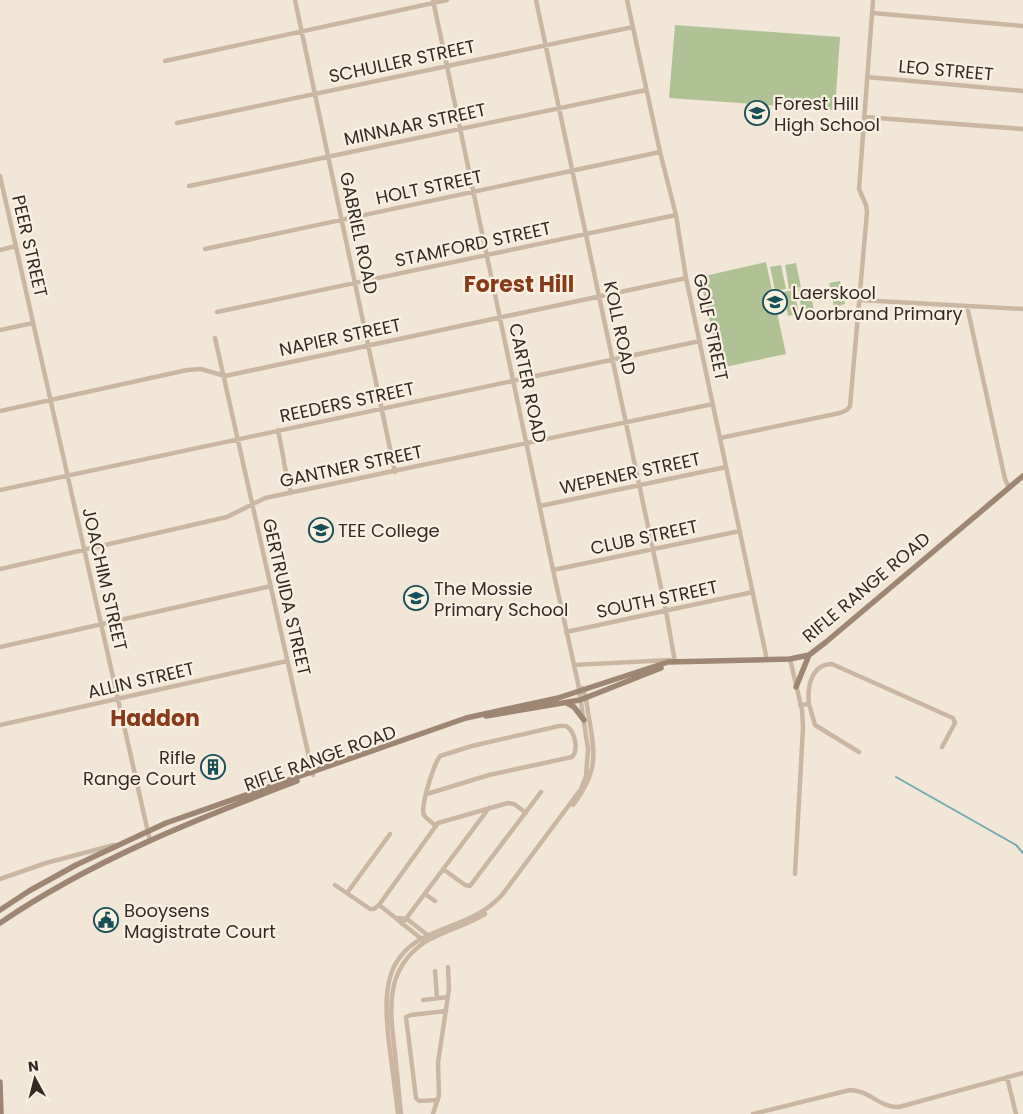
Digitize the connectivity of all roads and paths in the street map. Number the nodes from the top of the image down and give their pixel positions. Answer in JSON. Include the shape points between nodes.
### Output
{"nodes":[{"id":1,"x":295,"y":0,"type":"edge"},
{"id":2,"x":447,"y":0,"type":"edge"},
{"id":3,"x":536,"y":0,"type":"edge"},
{"id":4,"x":627,"y":0,"type":"edge"},
{"id":5,"x":873,"y":0,"type":"edge"},
{"id":6,"x":434,"y":1,"type":"edge"},
{"id":7,"x":872,"y":13,"type":"junction"},
{"id":8,"x":1023,"y":26,"type":"edge"},
{"id":9,"x":633,"y":27,"type":"junction"},
{"id":10,"x":302,"y":31,"type":"junction"},
{"id":11,"x":546,"y":45,"type":"junction"},
{"id":12,"x":165,"y":61,"type":"dead end"},
{"id":13,"x":447,"y":66,"type":"junction"},
{"id":14,"x":867,"y":77,"type":"junction"},
{"id":15,"x":646,"y":90,"type":"junction"},
{"id":16,"x":1023,"y":90,"type":"edge"},
{"id":17,"x":315,"y":94,"type":"junction"},
{"id":18,"x":560,"y":108,"type":"junction"},
{"id":19,"x":864,"y":117,"type":"junction"},
{"id":20,"x":177,"y":123,"type":"dead end"},
{"id":21,"x":460,"y":128,"type":"junction"},
{"id":22,"x":1023,"y":129,"type":"edge"},
{"id":23,"x":660,"y":152,"type":"junction"},
{"id":24,"x":328,"y":156,"type":"junction"},
{"id":25,"x":573,"y":171,"type":"junction"},
{"id":26,"x":0,"y":176,"type":"edge"},
{"id":27,"x":189,"y":186,"type":"dead end"},
{"id":28,"x":474,"y":192,"type":"junction"},
{"id":29,"x":676,"y":215,"type":"junction"},
{"id":30,"x":342,"y":220,"type":"junction"},
{"id":31,"x":586,"y":234,"type":"junction"},
{"id":32,"x":16,"y":246,"type":"junction"},
{"id":33,"x":205,"y":249,"type":"dead end"},
{"id":34,"x":0,"y":250,"type":"edge"},
{"id":35,"x":487,"y":255,"type":"junction"},
{"id":36,"x":686,"y":278,"type":"junction"},
{"id":37,"x":356,"y":283,"type":"junction"},
{"id":38,"x":599,"y":296,"type":"junction"},
{"id":39,"x":859,"y":300,"type":"junction"},
{"id":40,"x":967,"y":306,"type":"junction"},
{"id":41,"x":1023,"y":309,"type":"edge"},
{"id":42,"x":217,"y":312,"type":"dead end"},
{"id":43,"x":500,"y":318,"type":"junction"},
{"id":44,"x":33,"y":323,"type":"junction"},
{"id":45,"x":0,"y":330,"type":"edge"},
{"id":46,"x":216,"y":338,"type":"dead end"},
{"id":47,"x":700,"y":341,"type":"junction"},
{"id":48,"x":369,"y":344,"type":"junction"},
{"id":49,"x":612,"y":359,"type":"junction"},
{"id":50,"x":225,"y":376,"type":"junction"},
{"id":51,"x":513,"y":381,"type":"junction"},
{"id":52,"x":50,"y":400,"type":"junction"},
{"id":53,"x":713,"y":404,"type":"junction"},
{"id":54,"x":382,"y":408,"type":"junction"},
{"id":55,"x":0,"y":411,"type":"edge"},
{"id":56,"x":626,"y":422,"type":"junction"},
{"id":57,"x":278,"y":430,"type":"junction"},
{"id":58,"x":239,"y":438,"type":"junction"},
{"id":59,"x":720,"y":438,"type":"junction"},
{"id":60,"x":527,"y":444,"type":"junction"},
{"id":61,"x":726,"y":467,"type":"junction"},
{"id":62,"x":395,"y":472,"type":"junction"},
{"id":63,"x":67,"y":476,"type":"junction"},
{"id":64,"x":1023,"y":476,"type":"edge"},
{"id":65,"x":639,"y":486,"type":"junction"},
{"id":66,"x":1009,"y":488,"type":"junction"},
{"id":67,"x":0,"y":490,"type":"edge"},
{"id":68,"x":291,"y":493,"type":"junction"},
{"id":69,"x":252,"y":503,"type":"junction"},
{"id":70,"x":540,"y":506,"type":"junction"},
{"id":71,"x":740,"y":530,"type":"junction"},
{"id":72,"x":652,"y":548,"type":"junction"},
{"id":73,"x":84,"y":550,"type":"junction"},
{"id":74,"x":0,"y":569,"type":"edge"},
{"id":75,"x":553,"y":570,"type":"junction"},
{"id":76,"x":271,"y":586,"type":"junction"},
{"id":77,"x":753,"y":592,"type":"junction"},
{"id":78,"x":666,"y":611,"type":"junction"},
{"id":79,"x":101,"y":625,"type":"junction"},
{"id":80,"x":566,"y":632,"type":"junction"},
{"id":81,"x":0,"y":647,"type":"edge"},
{"id":82,"x":809,"y":655,"type":"junction"},
{"id":83,"x":790,"y":659,"type":"junction"},
{"id":84,"x":766,"y":660,"type":"junction"},
{"id":85,"x":288,"y":661,"type":"junction"},
{"id":86,"x":675,"y":661,"type":"junction"},
{"id":87,"x":665,"y":665,"type":"junction"},
{"id":88,"x":574,"y":666,"type":"junction"},
{"id":89,"x":796,"y":688,"type":"junction"},
{"id":90,"x":581,"y":691,"type":"junction"},
{"id":91,"x":118,"y":699,"type":"junction"},
{"id":92,"x":583,"y":699,"type":"junction"},
{"id":93,"x":567,"y":703,"type":"junction"},
{"id":94,"x":809,"y":704,"type":"junction"},
{"id":95,"x":800,"y":705,"type":"junction"},
{"id":96,"x":584,"y":720,"type":"junction"},
{"id":97,"x":0,"y":725,"type":"edge"},
{"id":98,"x":942,"y":747,"type":"dead end"},
{"id":99,"x":860,"y":752,"type":"dead end"},
{"id":100,"x":590,"y":769,"type":"junction"},
{"id":101,"x":313,"y":773,"type":"junction"},
{"id":102,"x":541,"y":792,"type":"dead end"},
{"id":103,"x":426,"y":794,"type":"junction"},
{"id":104,"x":489,"y":808,"type":"junction"},
{"id":105,"x":526,"y":813,"type":"junction"},
{"id":106,"x":436,"y":826,"type":"junction"},
{"id":107,"x":147,"y":831,"type":"junction"},
{"id":108,"x":390,"y":834,"type":"dead end"},
{"id":109,"x":150,"y":841,"type":"junction"},
{"id":110,"x":121,"y":844,"type":"junction"},
{"id":111,"x":443,"y":869,"type":"junction"},
{"id":112,"x":795,"y":874,"type":"dead end"},
{"id":113,"x":0,"y":879,"type":"edge"},
{"id":114,"x":335,"y":884,"type":"dead end"},
{"id":115,"x":347,"y":893,"type":"junction"},
{"id":116,"x":425,"y":894,"type":"junction"},
{"id":117,"x":435,"y":902,"type":"dead end"},
{"id":118,"x":379,"y":904,"type":"junction"},
{"id":119,"x":0,"y":910,"type":"edge"},
{"id":120,"x":398,"y":918,"type":"junction"},
{"id":121,"x":406,"y":919,"type":"junction"},
{"id":122,"x":0,"y":923,"type":"edge"},
{"id":123,"x":402,"y":924,"type":"junction"},
{"id":124,"x":430,"y":937,"type":"junction"},
{"id":125,"x":424,"y":940,"type":"junction"},
{"id":126,"x":448,"y":967,"type":"dead end"},
{"id":127,"x":435,"y":971,"type":"dead end"},
{"id":128,"x":448,"y":997,"type":"junction"},
{"id":129,"x":437,"y":998,"type":"junction"},
{"id":130,"x":423,"y":1000,"type":"dead end"},
{"id":131,"x":446,"y":1011,"type":"junction"},
{"id":132,"x":1023,"y":1073,"type":"edge"},
{"id":133,"x":1007,"y":1078,"type":"junction"},
{"id":134,"x":0,"y":1082,"type":"edge"},
{"id":135,"x":438,"y":1100,"type":"junction"},
{"id":136,"x":2,"y":1114,"type":"edge"},
{"id":137,"x":400,"y":1114,"type":"edge"},
{"id":138,"x":433,"y":1114,"type":"edge"},
{"id":139,"x":753,"y":1114,"type":"edge"},
{"id":140,"x":1016,"y":1114,"type":"edge"}],
"edges":[{"from":1,"to":10,"type":"street","name":"GABRIEL ROAD"},
{"from":2,"to":6,"type":"street"},
{"from":3,"to":11,"type":"street","name":"KOLL ROAD"},
{"from":4,"to":9,"type":"street","name":"GOLF STREET"},
{"from":5,"to":7,"type":"street"},
{"from":6,"to":10,"type":"street"},
{"from":6,"to":13,"type":"street","name":"CARTER ROAD"},
{"from":7,"to":8,"type":"street"},
{"from":7,"to":14,"type":"street"},
{"from":9,"to":11,"type":"street","name":"SCHULLER STREET"},
{"from":9,"to":15,"type":"street","name":"GOLF STREET"},
{"from":10,"to":12,"type":"street"},
{"from":10,"to":17,"type":"street","name":"GABRIEL ROAD"},
{"from":11,"to":13,"type":"street","name":"SCHULLER STREET"},
{"from":11,"to":18,"type":"street","name":"KOLL ROAD"},
{"from":13,"to":17,"type":"street","name":"SCHULLER STREET"},
{"from":13,"to":21,"type":"street","name":"CARTER ROAD"},
{"from":14,"to":16,"type":"street","name":"LEO STREET"},
{"from":14,"to":19,"type":"street"},
{"from":15,"to":18,"type":"street","name":"MINNAAR STREET"},
{"from":15,"to":23,"type":"street","name":"GOLF STREET"},
{"from":17,"to":20,"type":"street","name":"SCHULLER STREET"},
{"from":17,"to":24,"type":"street","name":"GABRIEL ROAD"},
{"from":18,"to":21,"type":"street","name":"MINNAAR STREET"},
{"from":18,"to":25,"type":"street","name":"KOLL ROAD"},
{"from":19,"to":22,"type":"street"},
{"from":19,"to":39,"type":"street","via":[[858,189],[867,212]]},
{"from":21,"to":24,"type":"street","name":"MINNAAR STREET"},
{"from":21,"to":28,"type":"street","name":"CARTER ROAD"},
{"from":23,"to":25,"type":"street","name":"HOLT STREET"},
{"from":23,"to":29,"type":"street","name":"GOLF STREET"},
{"from":24,"to":27,"type":"street","name":"MINNAAR STREET"},
{"from":24,"to":30,"type":"street","name":"GABRIEL ROAD"},
{"from":25,"to":28,"type":"street","name":"HOLT STREET"},
{"from":25,"to":31,"type":"street","name":"KOLL ROAD"},
{"from":26,"to":32,"type":"street","name":"PEER STREET"},
{"from":28,"to":30,"type":"street","name":"HOLT STREET"},
{"from":28,"to":35,"type":"street","name":"CARTER ROAD"},
{"from":29,"to":31,"type":"street","name":"STAMFORD STREET"},
{"from":29,"to":36,"type":"street","name":"GOLF STREET"},
{"from":30,"to":33,"type":"street","name":"HOLT STREET"},
{"from":30,"to":37,"type":"street","name":"GABRIEL ROAD"},
{"from":31,"to":35,"type":"street","name":"STAMFORD STREET"},
{"from":31,"to":38,"type":"street","name":"KOLL ROAD"},
{"from":32,"to":34,"type":"street"},
{"from":32,"to":44,"type":"street","name":"PEER STREET"},
{"from":35,"to":37,"type":"street","name":"STAMFORD STREET"},
{"from":35,"to":43,"type":"street","name":"CARTER ROAD"},
{"from":36,"to":38,"type":"street","name":"NAPIER STREET"},
{"from":36,"to":47,"type":"street","name":"GOLF STREET"},
{"from":37,"to":42,"type":"street","name":"STAMFORD STREET"},
{"from":37,"to":48,"type":"street","name":"GABRIEL ROAD"},
{"from":38,"to":43,"type":"street","name":"NAPIER STREET"},
{"from":38,"to":49,"type":"street","name":"KOLL ROAD"},
{"from":39,"to":40,"type":"street"},
{"from":39,"to":59,"type":"street","via":[[851,403],[847,410]]},
{"from":40,"to":41,"type":"street"},
{"from":40,"to":66,"type":"street"},
{"from":43,"to":48,"type":"street","name":"NAPIER STREET"},
{"from":43,"to":51,"type":"street","name":"CARTER ROAD"},
{"from":44,"to":45,"type":"street"},
{"from":44,"to":52,"type":"street","name":"JOACHIM STREET"},
{"from":46,"to":50,"type":"street","name":"GERTRUIDA STREET"},
{"from":47,"to":49,"type":"street","name":"REEDERS STREET"},
{"from":47,"to":53,"type":"street","name":"GOLF STREET"},
{"from":48,"to":50,"type":"street","name":"NAPIER STREET"},
{"from":48,"to":54,"type":"street","name":"GABRIEL ROAD"},
{"from":49,"to":51,"type":"street","name":"REEDERS STREET"},
{"from":49,"to":56,"type":"street","name":"KOLL ROAD"},
{"from":50,"to":52,"type":"street","name":"NAPIER STREET","via":[[187,370]]},
{"from":50,"to":58,"type":"street","name":"GERTRUIDA STREET"},
{"from":51,"to":54,"type":"street","name":"REEDERS STREET"},
{"from":51,"to":60,"type":"street","name":"CARTER ROAD"},
{"from":52,"to":55,"type":"street","name":"NAPIER STREET"},
{"from":52,"to":63,"type":"street","name":"JOACHIM STREET"},
{"from":53,"to":56,"type":"street","name":"GANTNER STREET"},
{"from":53,"to":59,"type":"street","name":"GOLF STREET"},
{"from":54,"to":57,"type":"street","name":"REEDERS STREET"},
{"from":54,"to":62,"type":"street","name":"GABRIEL ROAD"},
{"from":56,"to":60,"type":"street","name":"GANTNER STREET"},
{"from":56,"to":65,"type":"street","name":"KOLL ROAD"},
{"from":57,"to":58,"type":"street","name":"REEDERS STREET"},
{"from":57,"to":68,"type":"street"},
{"from":58,"to":63,"type":"street","name":"REEDERS STREET"},
{"from":58,"to":69,"type":"street","name":"GERTRUIDA STREET"},
{"from":59,"to":61,"type":"street","name":"GOLF STREET"},
{"from":60,"to":62,"type":"street","name":"GANTNER STREET"},
{"from":60,"to":70,"type":"street","name":"CARTER ROAD"},
{"from":61,"to":65,"type":"street","name":"WEPENER STREET"},
{"from":61,"to":71,"type":"street","name":"GOLF STREET"},
{"from":62,"to":68,"type":"street","name":"GANTNER STREET"},
{"from":63,"to":67,"type":"street","name":"REEDERS STREET"},
{"from":63,"to":73,"type":"street","name":"JOACHIM STREET"},
{"from":64,"to":66,"type":"main road","name":"RIFLE RANGE ROAD"},
{"from":65,"to":70,"type":"street","name":"WEPENER STREET"},
{"from":65,"to":72,"type":"street","name":"KOLL ROAD"},
{"from":66,"to":82,"type":"main road","name":"RIFLE RANGE ROAD"},
{"from":68,"to":69,"type":"street","name":"GANTNER STREET"},
{"from":69,"to":73,"type":"street","name":"GANTNER STREET","via":[[227,517]]},
{"from":69,"to":76,"type":"street","name":"GERTRUIDA STREET"},
{"from":70,"to":75,"type":"street","name":"CARTER ROAD"},
{"from":71,"to":72,"type":"street","name":"CLUB STREET"},
{"from":71,"to":77,"type":"street","name":"GOLF STREET"},
{"from":72,"to":75,"type":"street","name":"CLUB STREET"},
{"from":72,"to":78,"type":"street","name":"KOLL ROAD"},
{"from":73,"to":74,"type":"street","name":"GANTNER STREET"},
{"from":73,"to":79,"type":"street","name":"JOACHIM STREET"},
{"from":75,"to":80,"type":"street","name":"CARTER ROAD"},
{"from":76,"to":79,"type":"street"},
{"from":76,"to":85,"type":"street","name":"GERTRUIDA STREET"},
{"from":77,"to":78,"type":"street","name":"SOUTH STREET"},
{"from":77,"to":84,"type":"street","name":"GOLF STREET"},
{"from":78,"to":80,"type":"street","name":"SOUTH STREET"},
{"from":78,"to":86,"type":"street","name":"KOLL ROAD"},
{"from":79,"to":81,"type":"street"},
{"from":79,"to":91,"type":"street","name":"JOACHIM STREET"},
{"from":80,"to":88,"type":"street","name":"CARTER ROAD"},
{"from":82,"to":83,"type":"main road","name":"RIFLE RANGE ROAD"},
{"from":82,"to":89,"type":"main road"},
{"from":83,"to":84,"type":"main road","name":"RIFLE RANGE ROAD"},
{"from":83,"to":89,"type":"street"},
{"from":84,"to":86,"type":"main road","name":"RIFLE RANGE ROAD"},
{"from":85,"to":91,"type":"street","name":"ALLIN STREET"},
{"from":85,"to":101,"type":"street","name":"GERTRUIDA STREET"},
{"from":86,"to":87,"type":"main road"},
{"from":86,"to":88,"type":"street","name":"RIFLE RANGE ROAD"},
{"from":87,"to":90,"type":"main road","name":"RIFLE RANGE ROAD"},
{"from":87,"to":92,"type":"main road","name":"RIFLE RANGE ROAD"},
{"from":88,"to":90,"type":"street","name":"CARTER ROAD"},
{"from":89,"to":95,"type":"street"},
{"from":90,"to":92,"type":"street","name":"CARTER ROAD"},
{"from":90,"to":101,"type":"main road","name":"RIFLE RANGE ROAD","via":[[466,718]]},
{"from":91,"to":97,"type":"street","name":"ALLIN STREET"},
{"from":91,"to":107,"type":"street","name":"JOACHIM STREET"},
{"from":92,"to":93,"type":"main road","name":"RIFLE RANGE ROAD"},
{"from":92,"to":96,"type":"street"},
{"from":92,"to":100,"type":"street","via":[[594,742]]},
{"from":93,"to":96,"type":"main road"},
{"from":93,"to":101,"type":"main road","name":"RIFLE RANGE ROAD","via":[[484,716]]},
{"from":94,"to":95,"type":"street"},
{"from":94,"to":98,"type":"street","via":[[808,691],[813,676],[823,666],[832,664],[954,718],[955,723]]},
{"from":94,"to":99,"type":"street","via":[[815,725]]},
{"from":95,"to":112,"type":"street","via":[[803,728]]},
{"from":96,"to":100,"type":"street"},
{"from":100,"to":124,"type":"street","via":[[581,789],[495,902],[473,917]]},
{"from":101,"to":107,"type":"main road","name":"RIFLE RANGE ROAD"},
{"from":101,"to":109,"type":"main road","name":"RIFLE RANGE ROAD"},
{"from":102,"to":105,"type":"street"},
{"from":103,"to":103,"type":"street","via":[[440,756],[559,726],[566,726],[572,732],[575,751],[572,757],[490,775]]},
{"from":103,"to":106,"type":"street","via":[[424,814]]},
{"from":104,"to":105,"type":"street","via":[[510,803]]},
{"from":104,"to":106,"type":"street","via":[[442,821]]},
{"from":104,"to":111,"type":"street"},
{"from":105,"to":111,"type":"street","via":[[470,886]]},
{"from":106,"to":118,"type":"street"},
{"from":107,"to":109,"type":"street","name":"JOACHIM STREET"},
{"from":107,"to":110,"type":"main road","name":"RIFLE RANGE ROAD"},
{"from":108,"to":115,"type":"street"},
{"from":109,"to":122,"type":"main road","name":"RIFLE RANGE ROAD","via":[[68,882]]},
{"from":110,"to":113,"type":"street","via":[[62,858]]},
{"from":110,"to":119,"type":"main road","name":"RIFLE RANGE ROAD","via":[[61,873]]},
{"from":111,"to":116,"type":"street"},
{"from":114,"to":115,"type":"street"},
{"from":115,"to":118,"type":"street","via":[[370,909]]},
{"from":116,"to":117,"type":"street"},
{"from":116,"to":121,"type":"street"},
{"from":118,"to":120,"type":"street"},
{"from":120,"to":121,"type":"street"},
{"from":120,"to":123,"type":"street"},
{"from":121,"to":123,"type":"street"},
{"from":121,"to":124,"type":"street"},
{"from":123,"to":125,"type":"street"},
{"from":124,"to":125,"type":"street"},
{"from":125,"to":137,"type":"street","via":[[409,948],[397,962],[386,992],[390,1056]]},
{"from":126,"to":128,"type":"street"},
{"from":127,"to":129,"type":"street"},
{"from":128,"to":129,"type":"street"},
{"from":128,"to":131,"type":"street"},
{"from":129,"to":130,"type":"street"},
{"from":131,"to":135,"type":"street","via":[[439,1057]]},
{"from":131,"to":135,"type":"street","via":[[406,1017],[416,1098]]},
{"from":132,"to":133,"type":"street"},
{"from":133,"to":139,"type":"street","via":[[899,1107],[888,1106],[863,1092],[850,1090]]},
{"from":133,"to":140,"type":"street"},
{"from":134,"to":136,"type":"main road"},
{"from":135,"to":138,"type":"street"}]}
